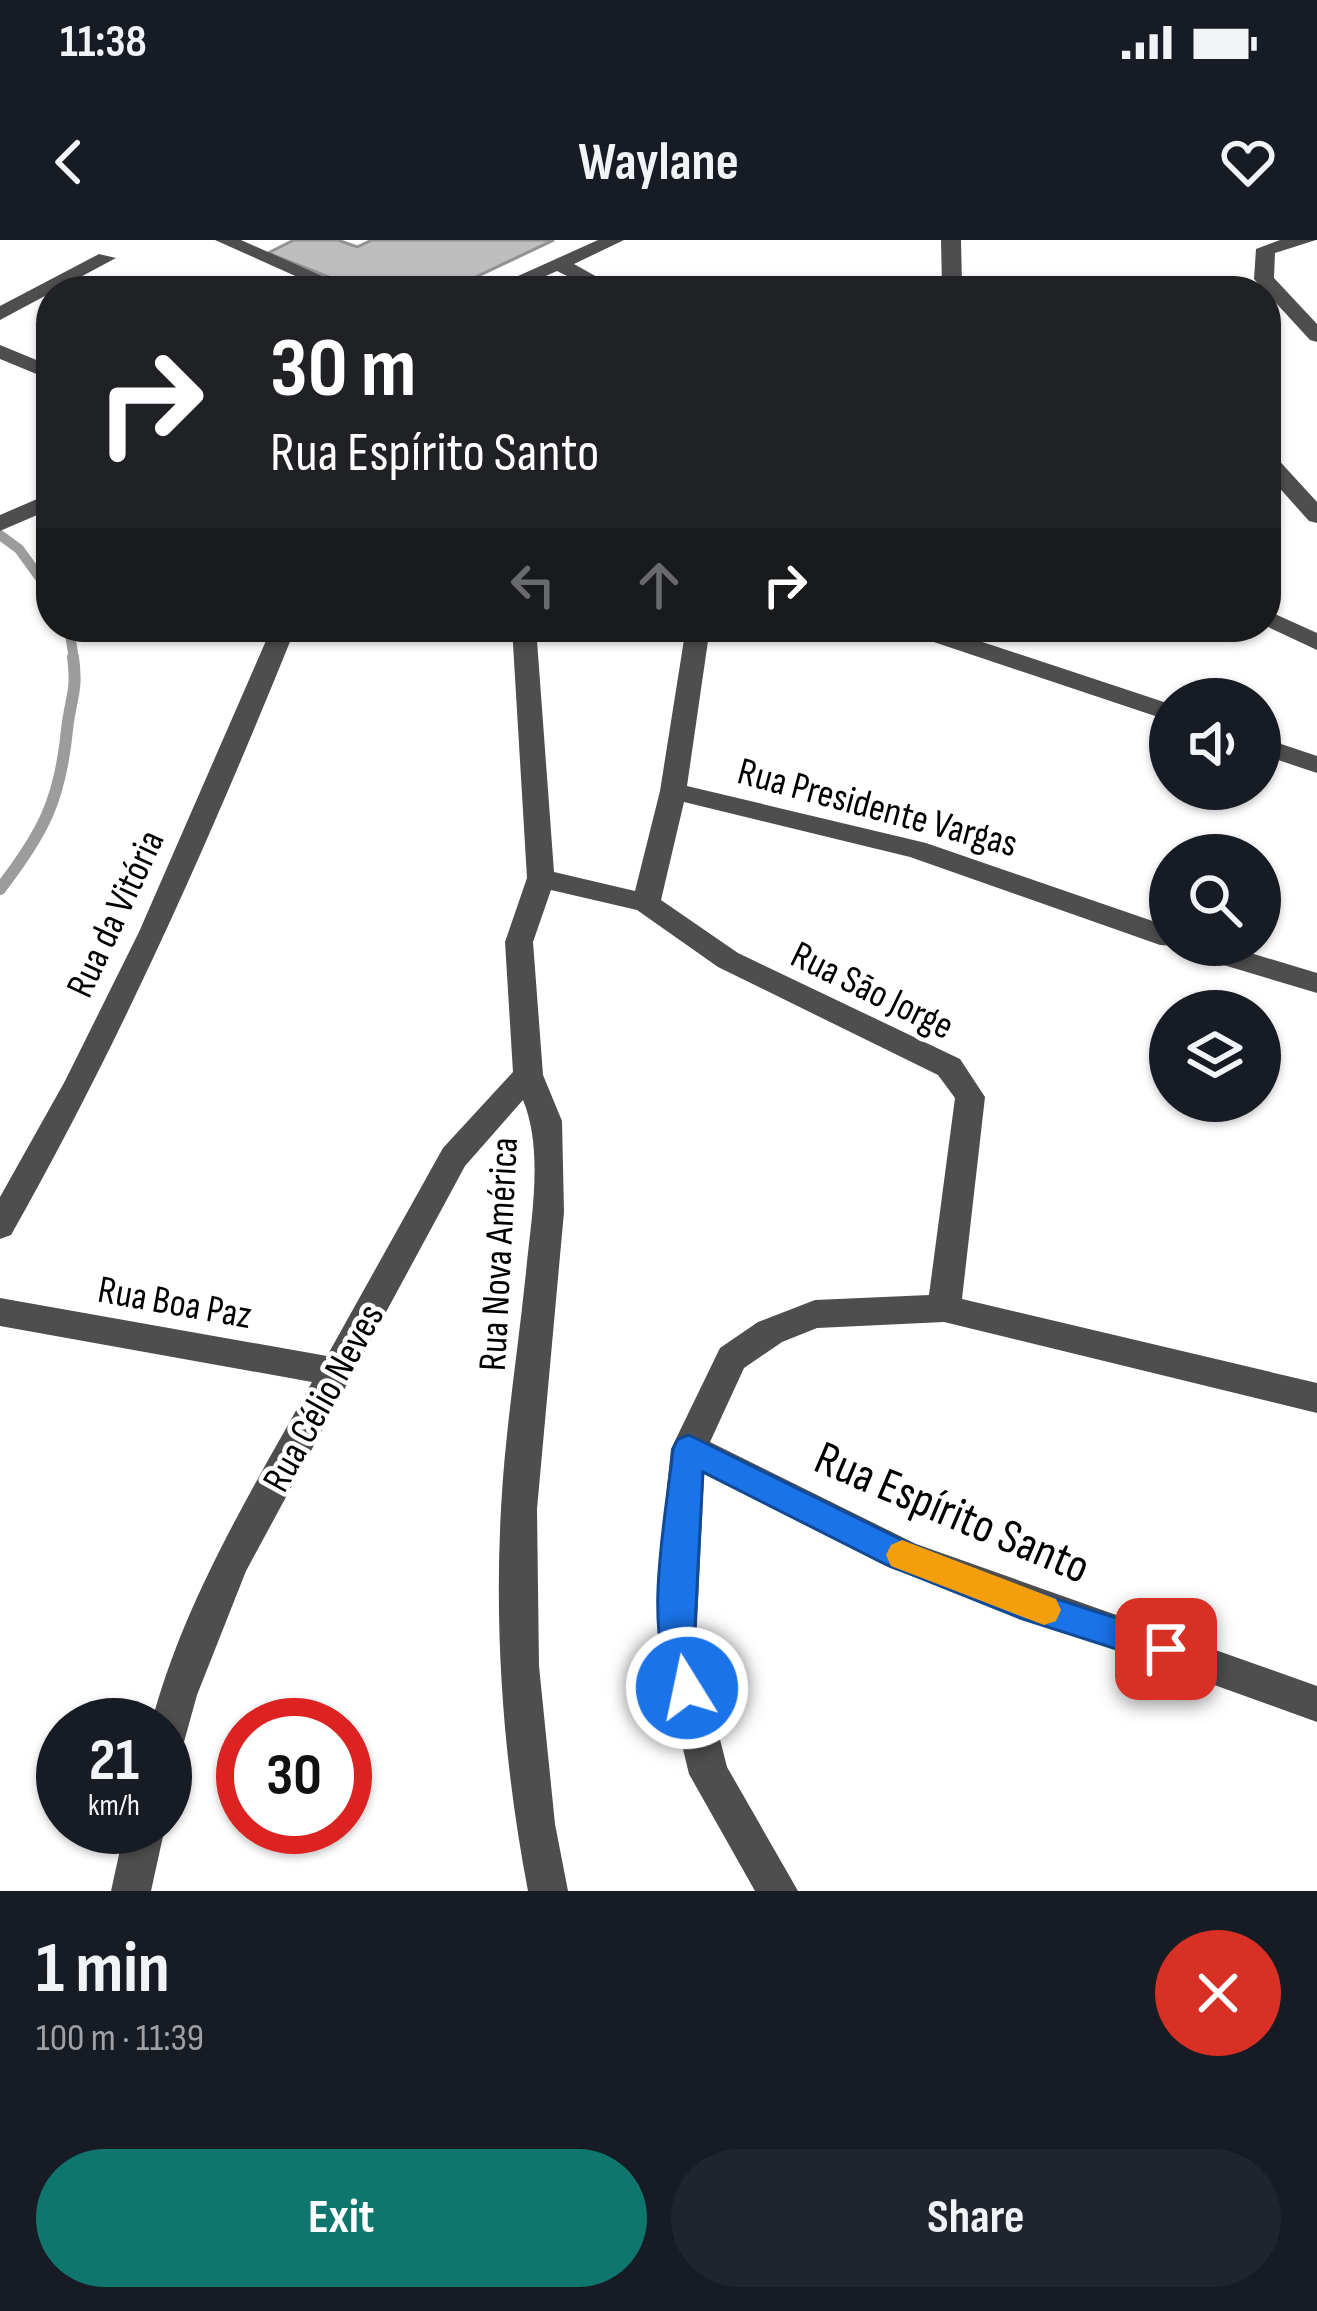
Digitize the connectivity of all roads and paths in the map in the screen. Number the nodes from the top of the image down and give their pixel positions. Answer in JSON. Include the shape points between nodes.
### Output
{"nodes":[{"id":1,"x":225,"y":240,"type":"edge"},
{"id":2,"x":614,"y":240,"type":"edge"},
{"id":3,"x":951,"y":240,"type":"edge"},
{"id":4,"x":1306,"y":240,"type":"edge"},
{"id":5,"x":106,"y":258,"type":"dead end"},
{"id":6,"x":558,"y":264,"type":"junction"},
{"id":7,"x":72,"y":276,"type":"edge"},
{"id":8,"x":310,"y":276,"type":"edge"},
{"id":9,"x":530,"y":276,"type":"edge"},
{"id":10,"x":582,"y":276,"type":"edge"},
{"id":11,"x":952,"y":276,"type":"edge"},
{"id":12,"x":1264,"y":276,"type":"edge"},
{"id":13,"x":36,"y":295,"type":"edge"},
{"id":14,"x":1281,"y":297,"type":"edge"},
{"id":15,"x":0,"y":314,"type":"edge"},
{"id":16,"x":1317,"y":336,"type":"edge"},
{"id":17,"x":0,"y":351,"type":"edge"},
{"id":18,"x":36,"y":367,"type":"edge"},
{"id":19,"x":1281,"y":476,"type":"edge"},
{"id":20,"x":36,"y":514,"type":"edge"},
{"id":21,"x":1317,"y":516,"type":"edge"},
{"id":22,"x":0,"y":524,"type":"edge"},
{"id":23,"x":1281,"y":625,"type":"edge"},
{"id":24,"x":277,"y":642,"type":"edge"},
{"id":25,"x":525,"y":642,"type":"edge"},
{"id":26,"x":696,"y":642,"type":"edge"},
{"id":27,"x":958,"y":642,"type":"edge"},
{"id":28,"x":1317,"y":643,"type":"edge"},
{"id":29,"x":1149,"y":706,"type":"edge"},
{"id":30,"x":1281,"y":752,"type":"edge"},
{"id":31,"x":1317,"y":765,"type":"edge"},
{"id":32,"x":673,"y":791,"type":"junction"},
{"id":33,"x":541,"y":878,"type":"junction"},
{"id":34,"x":646,"y":903,"type":"junction"},
{"id":35,"x":1149,"y":931,"type":"edge"},
{"id":36,"x":1260,"y":966,"type":"edge"},
{"id":37,"x":1317,"y":983,"type":"edge"},
{"id":38,"x":528,"y":1075,"type":"junction"},
{"id":39,"x":0,"y":1226,"type":"edge"},
{"id":40,"x":944,"y":1308,"type":"junction"},
{"id":41,"x":0,"y":1312,"type":"edge"},
{"id":42,"x":336,"y":1372,"type":"junction"},
{"id":43,"x":1317,"y":1398,"type":"edge"},
{"id":44,"x":689,"y":1449,"type":"junction"},
{"id":45,"x":177,"y":1698,"type":"edge"},
{"id":46,"x":1317,"y":1704,"type":"edge"},
{"id":47,"x":139,"y":1854,"type":"edge"},
{"id":48,"x":131,"y":1891,"type":"edge"},
{"id":49,"x":548,"y":1891,"type":"edge"},
{"id":50,"x":778,"y":1891,"type":"edge"}],
"edges":[{"from":1,"to":8,"type":"street"},
{"from":2,"to":6,"type":"street"},
{"from":3,"to":11,"type":"street"},
{"from":4,"to":12,"type":"street","via":[[1266,249]]},
{"from":5,"to":7,"type":"street"},
{"from":6,"to":9,"type":"street"},
{"from":6,"to":10,"type":"street"},
{"from":13,"to":15,"type":"street"},
{"from":14,"to":16,"type":"street"},
{"from":17,"to":18,"type":"street"},
{"from":19,"to":21,"type":"street"},
{"from":20,"to":22,"type":"street"},
{"from":23,"to":28,"type":"street"},
{"from":24,"to":39,"type":"street","name":"Rua da Vitória","via":[[142,948]]},
{"from":25,"to":33,"type":"street","name":"Rua Nova América"},
{"from":26,"to":32,"type":"street"},
{"from":27,"to":29,"type":"street"},
{"from":30,"to":31,"type":"street"},
{"from":32,"to":34,"type":"street"},
{"from":32,"to":35,"type":"street","name":"Rua Presidente Vargas","via":[[916,849]]},
{"from":33,"to":34,"type":"street","name":"Rua São Jorge"},
{"from":33,"to":38,"type":"street","name":"Rua Nova América","via":[[519,942]]},
{"from":34,"to":40,"type":"street","name":"Rua São Jorge","via":[[728,960],[949,1067],[964,1084],[969,1128]]},
{"from":36,"to":37,"type":"street"},
{"from":38,"to":42,"type":"street","name":"Rua Célio Neves","via":[[454,1156]]},
{"from":38,"to":49,"type":"street","name":"Rua Nova América","via":[[547,1121],[548,1212],[520,1509],[520,1666]]},
{"from":40,"to":43,"type":"street"},
{"from":40,"to":44,"type":"street","via":[[815,1314],[770,1332],[732,1358]]},
{"from":41,"to":42,"type":"street","name":"Rua Boa Paz"},
{"from":42,"to":45,"type":"street","name":"Rua Célio Neves","via":[[230,1564]]},
{"from":44,"to":46,"type":"street","name":"Rua Espírito Santo","via":[[896,1553]]},
{"from":44,"to":50,"type":"street","via":[[677,1645],[709,1774]]},
{"from":47,"to":48,"type":"street"}]}
